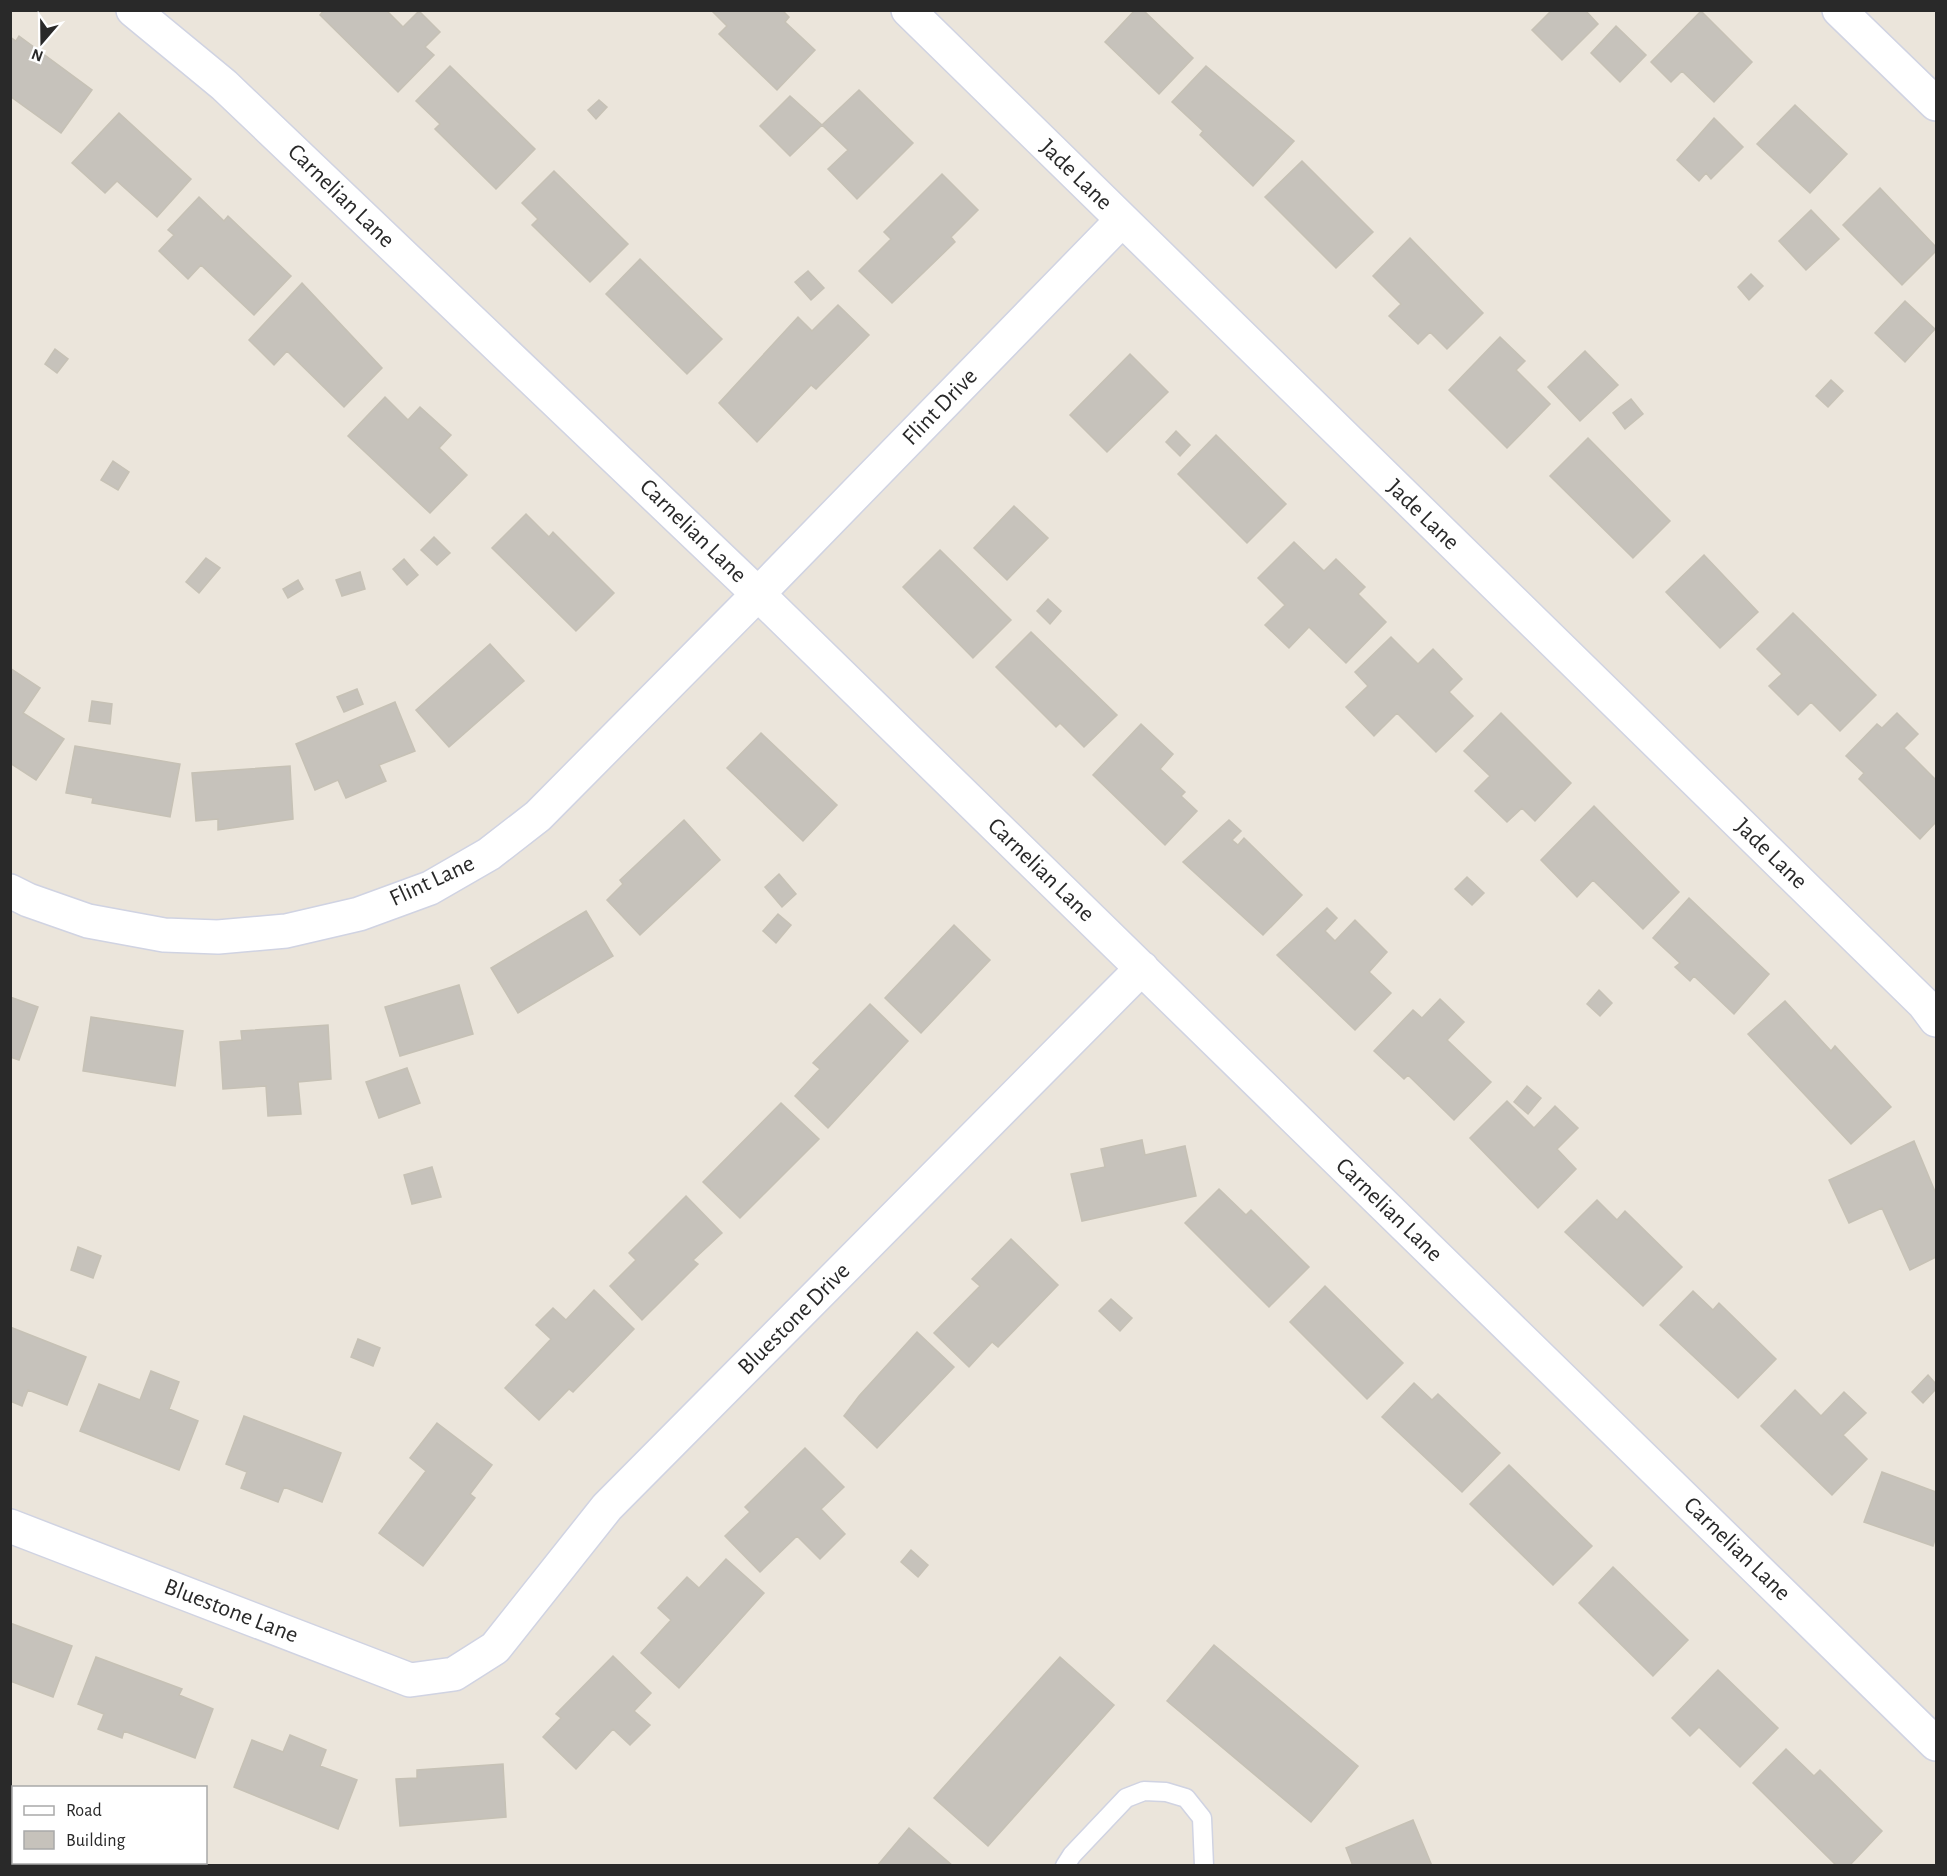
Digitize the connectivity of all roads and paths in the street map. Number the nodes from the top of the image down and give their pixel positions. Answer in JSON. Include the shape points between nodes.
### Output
{"nodes":[{"id":1,"x":134,"y":10,"type":"edge"},
{"id":2,"x":908,"y":10,"type":"edge"},
{"id":3,"x":1839,"y":10,"type":"edge"},
{"id":4,"x":1936,"y":104,"type":"edge"},
{"id":5,"x":1122,"y":220,"type":"junction"},
{"id":6,"x":758,"y":594,"type":"junction"},
{"id":7,"x":10,"y":891,"type":"edge"},
{"id":8,"x":1142,"y":968,"type":"junction"},
{"id":9,"x":1936,"y":1020,"type":"edge"},
{"id":10,"x":10,"y":1526,"type":"edge"},
{"id":11,"x":454,"y":1674,"type":"joint"},
{"id":12,"x":1935,"y":1739,"type":"edge"},
{"id":13,"x":1065,"y":1866,"type":"edge"},
{"id":14,"x":1204,"y":1866,"type":"edge"}],
"edges":[{"from":1,"to":6,"type":"street","name":"Carnelian Lane","via":[[224,85]]},
{"from":2,"to":5,"type":"street","name":"Jade Lane"},
{"from":3,"to":4,"type":"street"},
{"from":5,"to":6,"type":"street","name":"Flint Drive"},
{"from":5,"to":9,"type":"street","name":"Jade Lane","via":[[1924,1004]]},
{"from":6,"to":7,"type":"street","name":"Flint Lane","via":[[538,816],[489,854],[430,888],[359,914],[286,931],[218,937],[164,935],[88,921]]},
{"from":6,"to":8,"type":"street","name":"Carnelian Lane"},
{"from":8,"to":11,"type":"street","name":"Bluestone Drive","via":[[607,1507],[495,1648]]},
{"from":8,"to":12,"type":"street","name":"Carnelian Lane"},
{"from":10,"to":11,"type":"street","name":"Bluestone Lane","via":[[411,1680]]},
{"from":13,"to":14,"type":"lane","via":[[1126,1797],[1144,1791],[1186,1798],[1202,1818]]}]}
